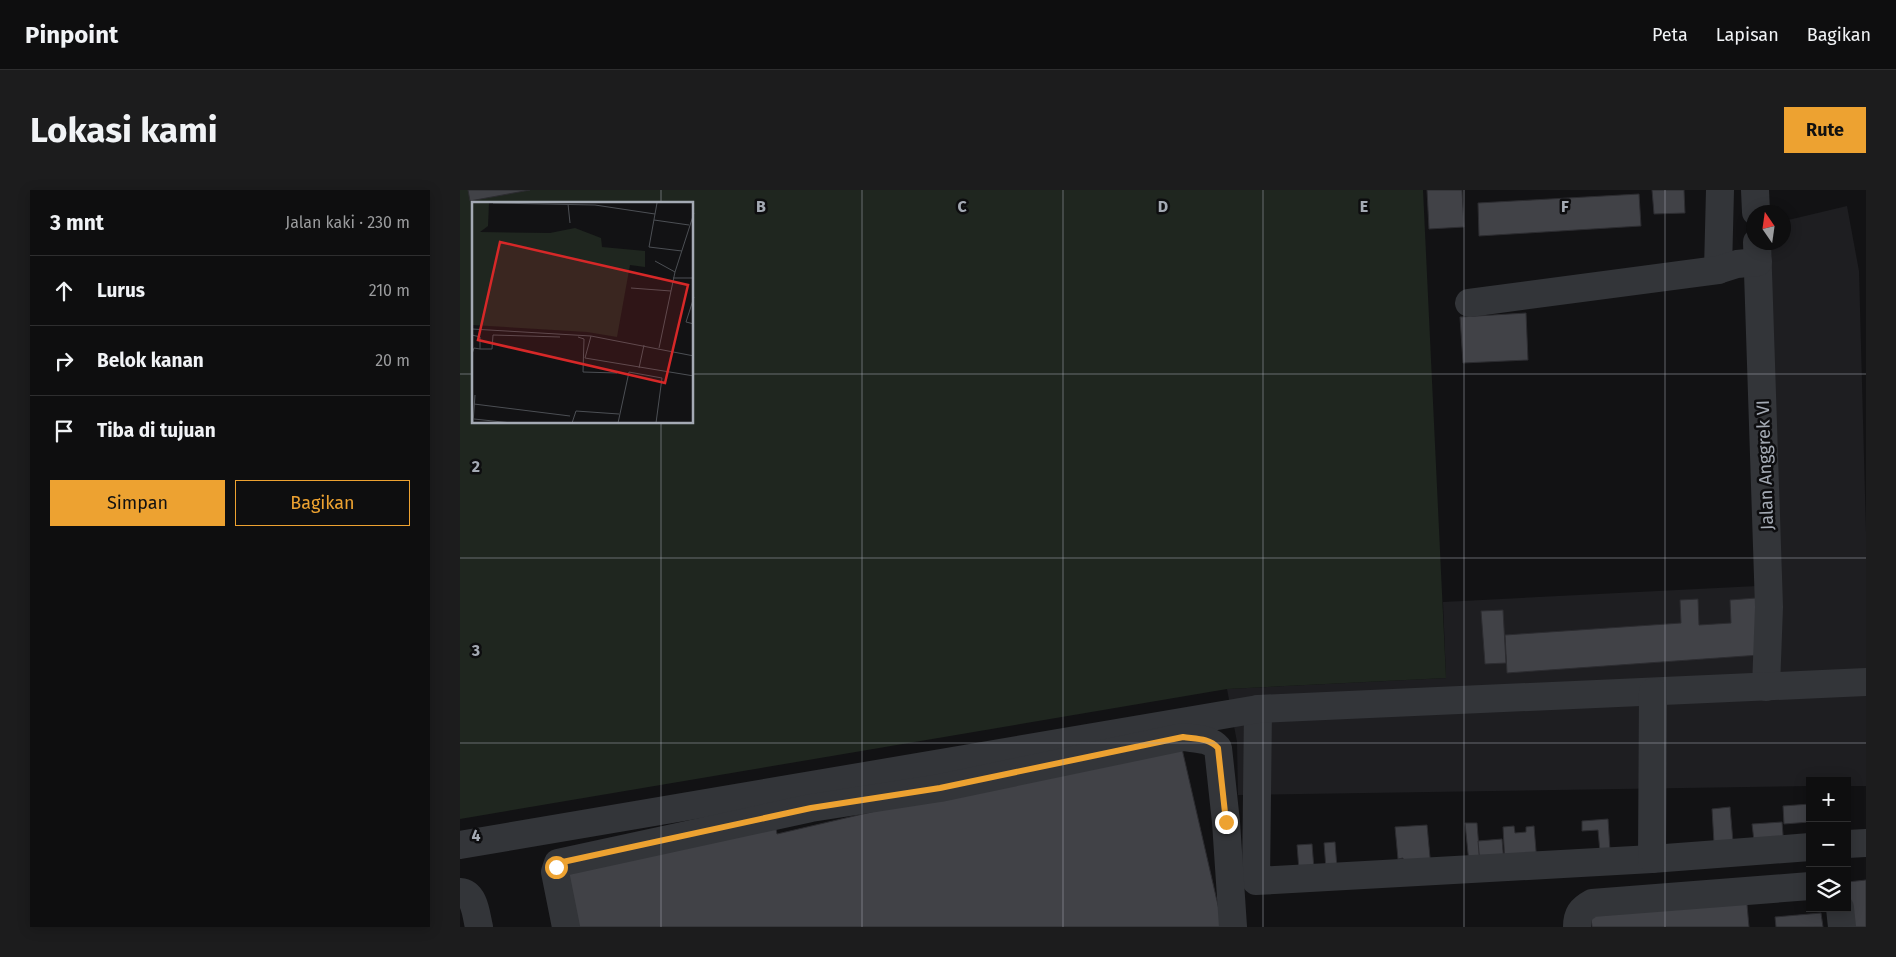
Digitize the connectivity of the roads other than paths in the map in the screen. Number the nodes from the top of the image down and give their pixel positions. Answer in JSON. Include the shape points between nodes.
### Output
{"nodes":[{"id":1,"x":1720,"y":190,"type":"edge"},
{"id":2,"x":1755,"y":190,"type":"edge"},
{"id":3,"x":1756,"y":205,"type":"edge"},
{"id":4,"x":1758,"y":252,"type":"edge"},
{"id":5,"x":1718,"y":270,"type":"junction"},
{"id":6,"x":1469,"y":303,"type":"dead end"},
{"id":7,"x":1866,"y":682,"type":"edge"},
{"id":8,"x":1766,"y":687,"type":"junction"},
{"id":9,"x":1653,"y":692,"type":"junction"},
{"id":10,"x":1258,"y":709,"type":"junction"},
{"id":11,"x":1866,"y":843,"type":"edge"},
{"id":12,"x":1851,"y":844,"type":"edge"},
{"id":13,"x":460,"y":845,"type":"edge"},
{"id":14,"x":1806,"y":847,"type":"edge"},
{"id":15,"x":1652,"y":859,"type":"junction"},
{"id":16,"x":1806,"y":886,"type":"edge"},
{"id":17,"x":460,"y":892,"type":"edge"},
{"id":18,"x":1840,"y":912,"type":"edge"},
{"id":19,"x":479,"y":927,"type":"edge"},
{"id":20,"x":566,"y":927,"type":"edge"},
{"id":21,"x":1232,"y":927,"type":"edge"},
{"id":22,"x":1577,"y":927,"type":"edge"},
{"id":23,"x":1842,"y":927,"type":"edge"}],
"edges":[{"from":1,"to":5,"type":"street"},
{"from":2,"to":3,"type":"street"},
{"from":4,"to":5,"type":"street"},
{"from":4,"to":8,"type":"street","name":"Jalan Anggrek VI","via":[[1769,607]]},
{"from":5,"to":6,"type":"street"},
{"from":7,"to":8,"type":"street"},
{"from":8,"to":9,"type":"street"},
{"from":9,"to":10,"type":"street"},
{"from":9,"to":15,"type":"street"},
{"from":10,"to":13,"type":"street"},
{"from":10,"to":15,"type":"street","via":[[1256,881]]},
{"from":11,"to":12,"type":"street"},
{"from":14,"to":15,"type":"street"},
{"from":16,"to":22,"type":"street","via":[[1592,903],[1583,908],[1577,918]]},
{"from":17,"to":19,"type":"street","via":[[470,896]]},
{"from":18,"to":23,"type":"street"},
{"from":20,"to":21,"type":"street","via":[[555,872],[558,863],[811,808],[940,788],[1183,737],[1214,742],[1218,748]]}]}
